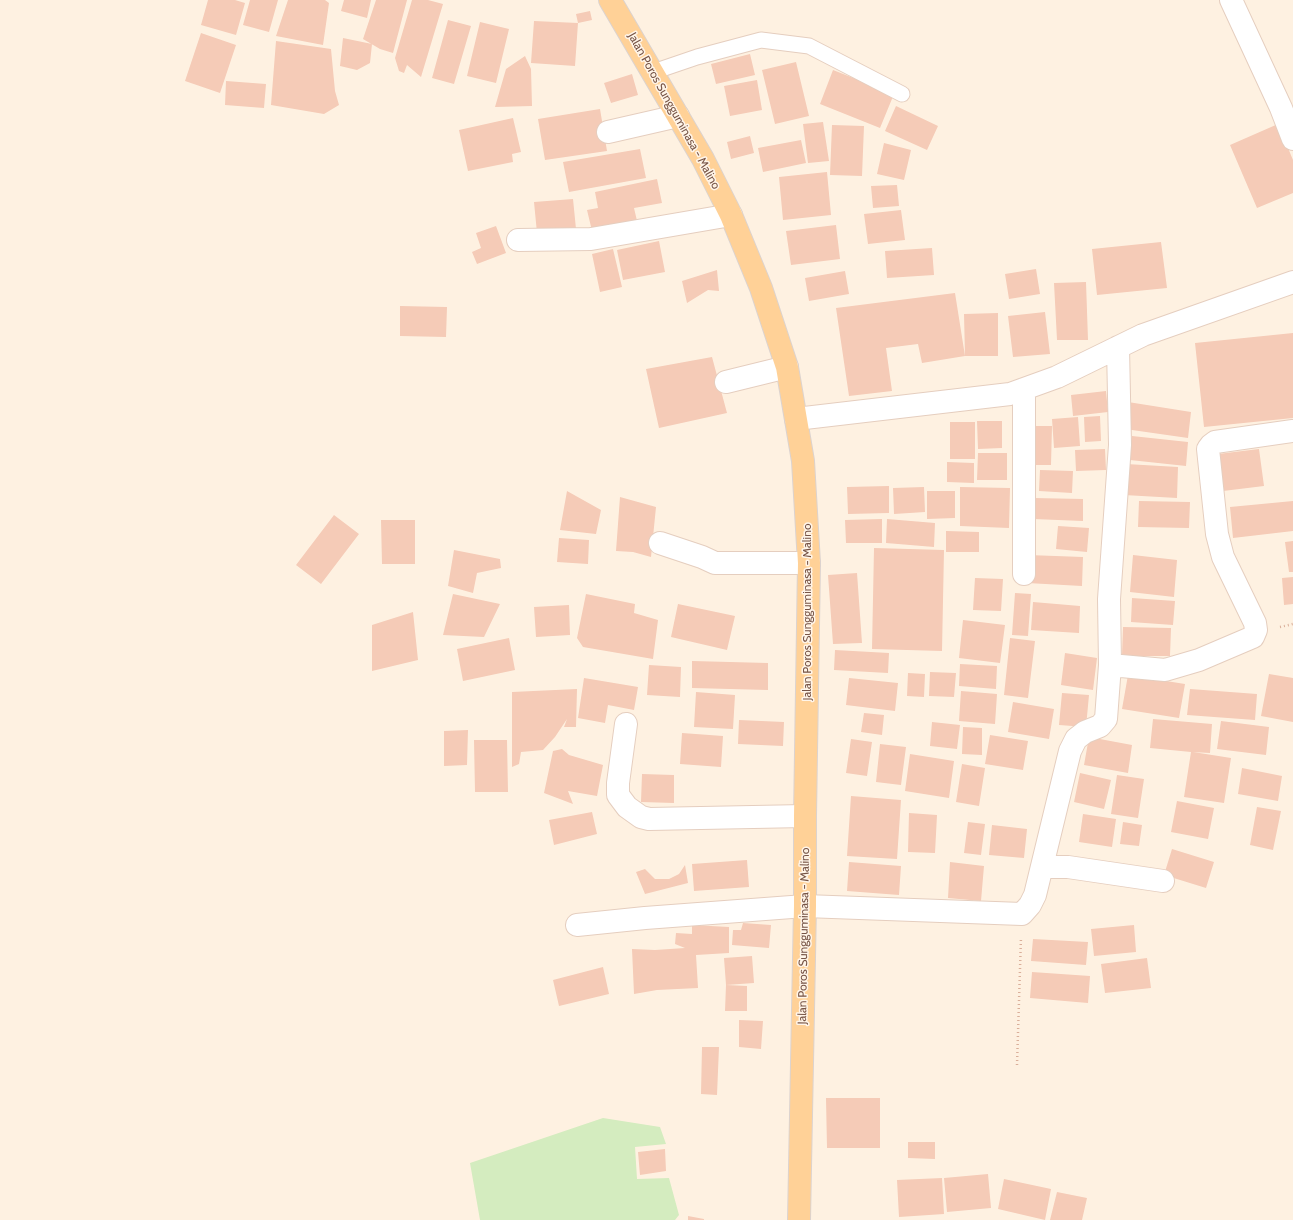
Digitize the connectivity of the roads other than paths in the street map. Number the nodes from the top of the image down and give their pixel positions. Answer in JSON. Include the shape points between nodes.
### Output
{"nodes":[{"id":1,"x":610,"y":0,"type":"edge"},
{"id":2,"x":1231,"y":0,"type":"edge"},
{"id":3,"x":653,"y":72,"type":"junction"},
{"id":4,"x":902,"y":94,"type":"dead end"},
{"id":5,"x":678,"y":116,"type":"junction"},
{"id":6,"x":608,"y":132,"type":"dead end"},
{"id":7,"x":1293,"y":139,"type":"edge"},
{"id":8,"x":731,"y":215,"type":"junction"},
{"id":9,"x":518,"y":240,"type":"dead end"},
{"id":10,"x":1293,"y":282,"type":"edge"},
{"id":11,"x":1118,"y":347,"type":"junction"},
{"id":12,"x":787,"y":367,"type":"junction"},
{"id":13,"x":726,"y":382,"type":"dead end"},
{"id":14,"x":1024,"y":389,"type":"junction"},
{"id":15,"x":796,"y":419,"type":"junction"},
{"id":16,"x":1293,"y":431,"type":"edge"},
{"id":17,"x":660,"y":543,"type":"dead end"},
{"id":18,"x":809,"y":563,"type":"junction"},
{"id":19,"x":1024,"y":574,"type":"dead end"},
{"id":20,"x":1110,"y":665,"type":"junction"},
{"id":21,"x":626,"y":724,"type":"dead end"},
{"id":22,"x":805,"y":816,"type":"junction"},
{"id":23,"x":1043,"y":866,"type":"junction"},
{"id":24,"x":1163,"y":881,"type":"dead end"},
{"id":25,"x":805,"y":906,"type":"junction"},
{"id":26,"x":577,"y":926,"type":"dead end"},
{"id":27,"x":799,"y":1220,"type":"edge"}],
"edges":[{"from":1,"to":3,"type":"main road","name":"Jalan Poros Sungguminasa - Malino"},
{"from":2,"to":7,"type":"street"},
{"from":3,"to":4,"type":"lane","via":[[761,40],[809,46]]},
{"from":3,"to":5,"type":"main road","name":"Jalan Poros Sungguminasa - Malino"},
{"from":5,"to":6,"type":"street"},
{"from":5,"to":8,"type":"main road","name":"Jalan Poros Sungguminasa - Malino"},
{"from":8,"to":9,"type":"street","via":[[591,239]]},
{"from":8,"to":12,"type":"main road","name":"Jalan Poros Sungguminasa - Malino","via":[[761,288]]},
{"from":10,"to":11,"type":"street","via":[[1143,335]]},
{"from":11,"to":14,"type":"street","via":[[1057,377]]},
{"from":11,"to":20,"type":"street","via":[[1120,445],[1109,598]]},
{"from":12,"to":13,"type":"street"},
{"from":12,"to":15,"type":"main road","name":"Jalan Poros Sungguminasa - Malino"},
{"from":14,"to":15,"type":"street","via":[[1010,394]]},
{"from":14,"to":19,"type":"street"},
{"from":15,"to":18,"type":"main road","name":"Jalan Poros Sungguminasa - Malino","via":[[803,461]]},
{"from":16,"to":20,"type":"street","via":[[1215,442],[1208,449],[1217,534],[1223,557],[1255,623],[1253,637],[1199,660],[1165,670]]},
{"from":17,"to":18,"type":"street","via":[[715,563]]},
{"from":18,"to":22,"type":"main road","name":"Jalan Poros Sungguminasa - Malino"},
{"from":20,"to":23,"type":"street","via":[[1106,719],[1100,726],[1076,739],[1070,751]]},
{"from":21,"to":22,"type":"street","via":[[618,795],[627,807],[641,817],[649,819]]},
{"from":22,"to":25,"type":"main road","name":"Jalan Poros Sungguminasa - Malino"},
{"from":23,"to":24,"type":"street","via":[[1068,867]]},
{"from":23,"to":25,"type":"street","via":[[1035,896],[1022,914]]},
{"from":25,"to":26,"type":"street","via":[[645,918]]},
{"from":25,"to":27,"type":"main road","name":"Jalan Poros Sungguminasa - Malino"}]}
